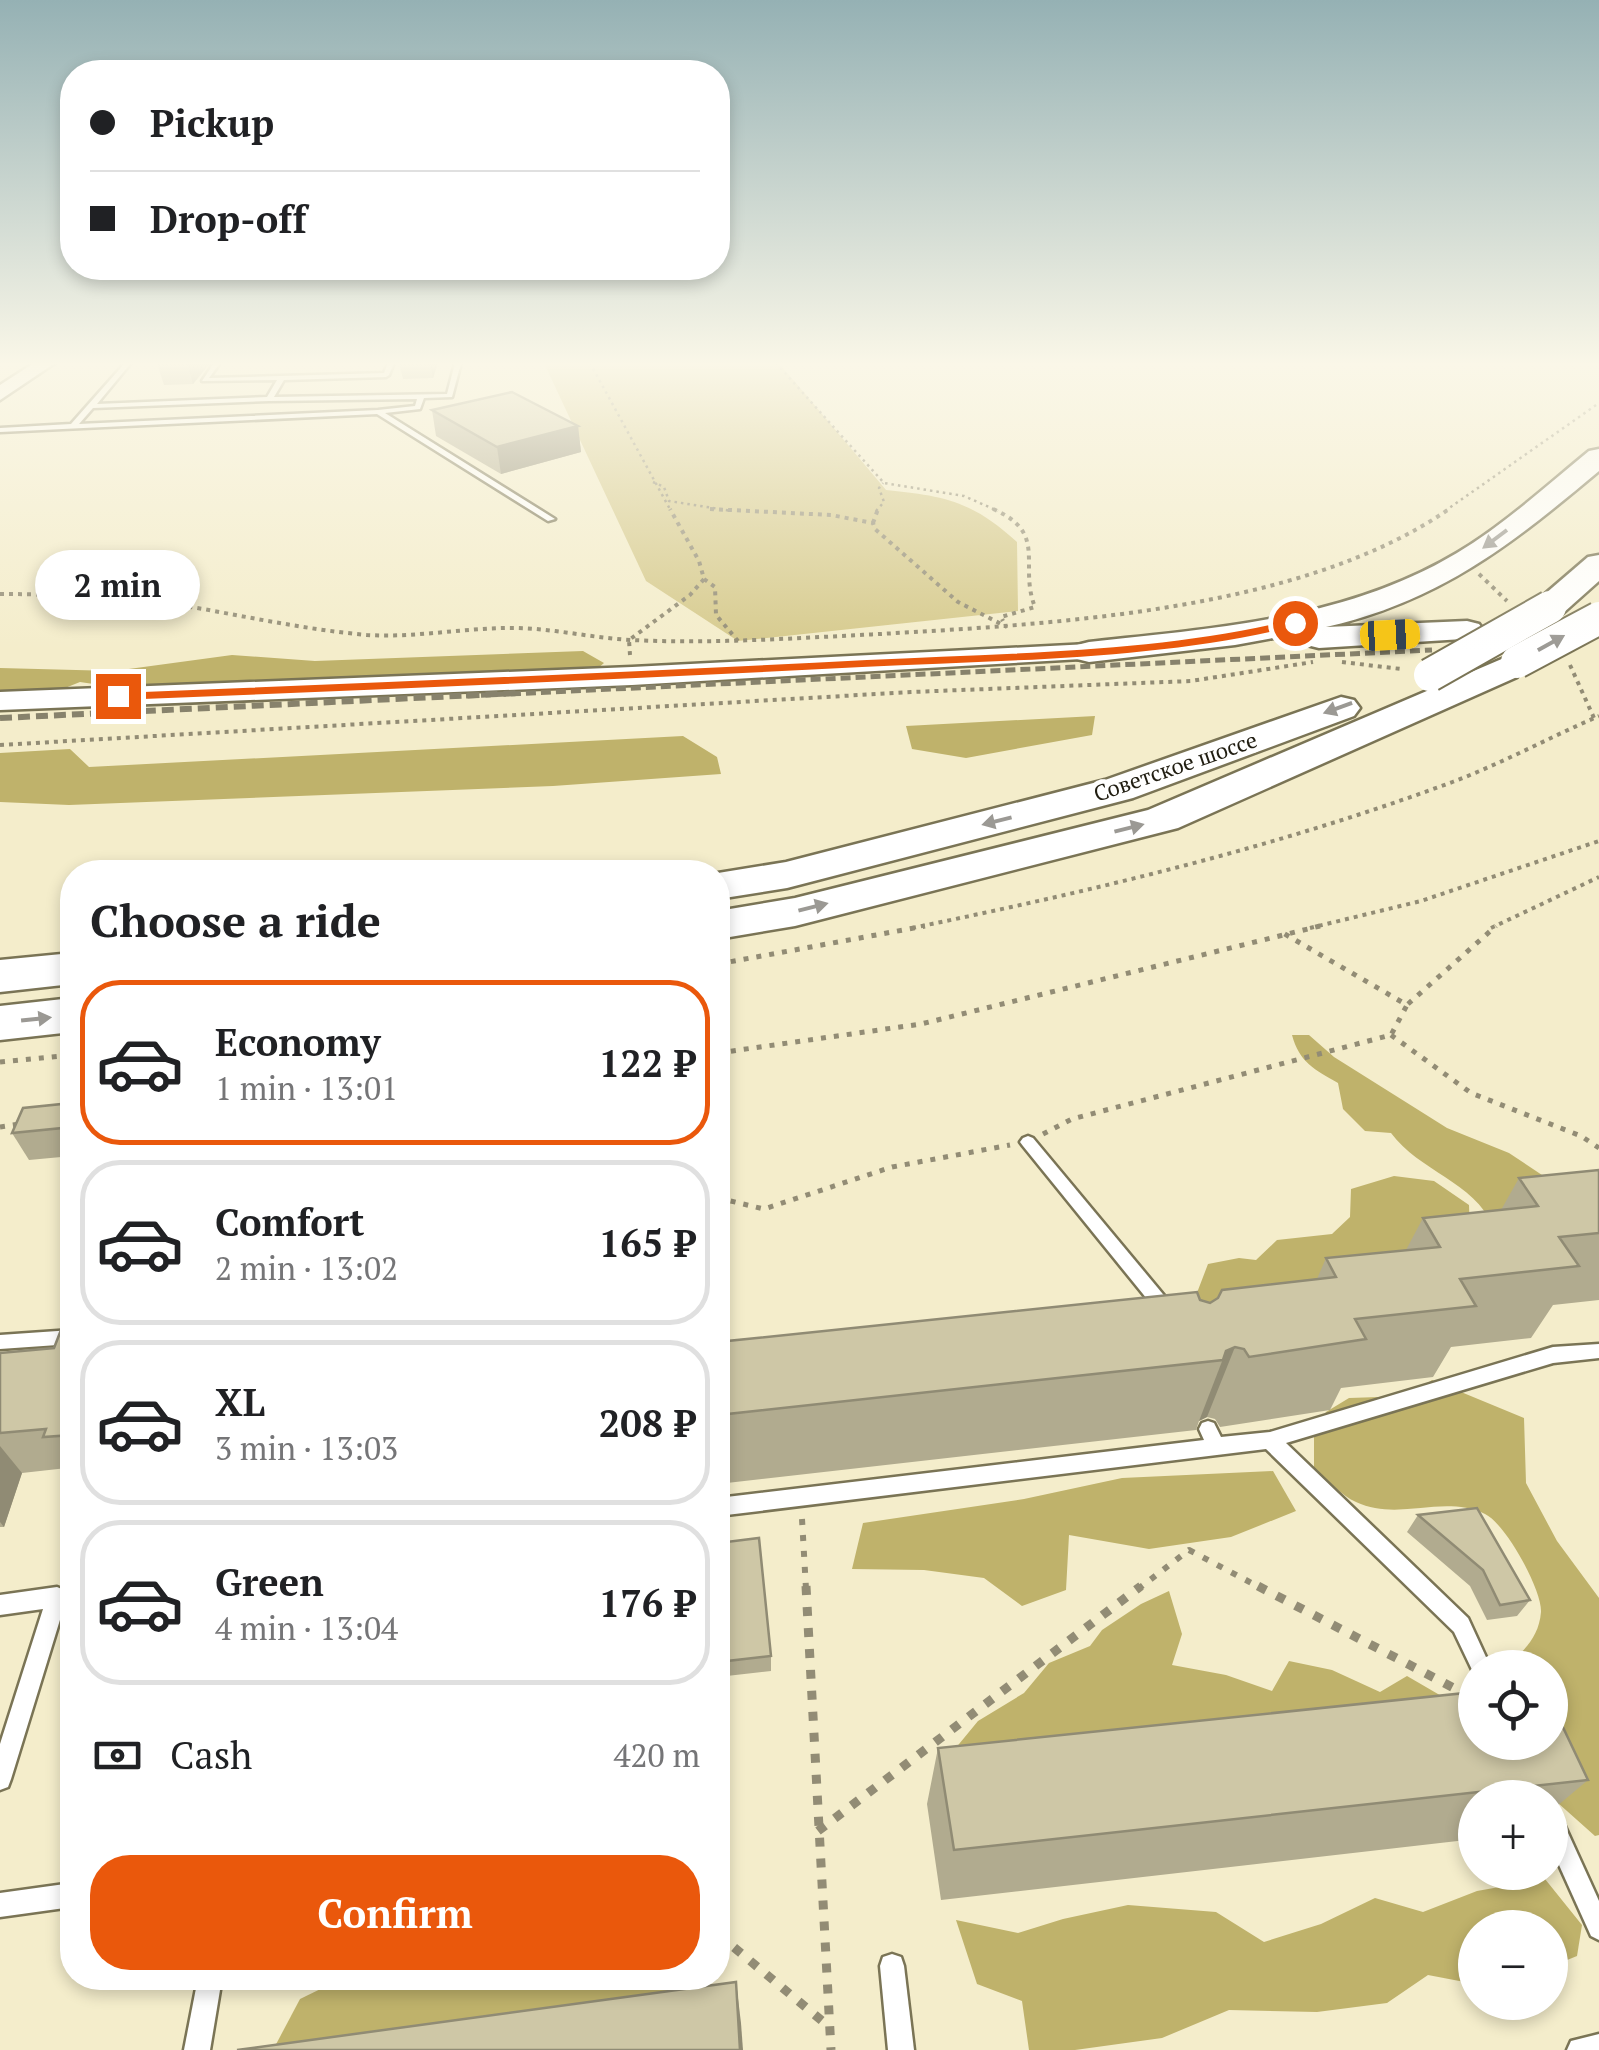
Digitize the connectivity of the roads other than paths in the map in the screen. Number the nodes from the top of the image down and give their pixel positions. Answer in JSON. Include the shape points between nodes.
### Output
{"nodes":[{"id":1,"x":453,"y":459,"type":"edge"},
{"id":2,"x":1598,"y":459,"type":"edge"},
{"id":3,"x":551,"y":519,"type":"dead end"},
{"id":4,"x":1599,"y":564,"type":"edge"},
{"id":5,"x":1599,"y":618,"type":"edge"},
{"id":6,"x":1467,"y":631,"type":"dead end"},
{"id":7,"x":1089,"y":652,"type":"junction"},
{"id":8,"x":0,"y":701,"type":"edge"},
{"id":9,"x":730,"y":884,"type":"edge"},
{"id":10,"x":730,"y":923,"type":"edge"},
{"id":11,"x":60,"y":970,"type":"edge"},
{"id":12,"x":0,"y":976,"type":"edge"},
{"id":13,"x":60,"y":1016,"type":"edge"},
{"id":14,"x":0,"y":1023,"type":"edge"},
{"id":15,"x":1028,"y":1142,"type":"road end"},
{"id":16,"x":1172,"y":1325,"type":"edge"},
{"id":17,"x":60,"y":1339,"type":"edge"},
{"id":18,"x":0,"y":1342,"type":"edge"},
{"id":19,"x":1599,"y":1351,"type":"edge"},
{"id":20,"x":1270,"y":1440,"type":"junction"},
{"id":21,"x":730,"y":1506,"type":"edge"},
{"id":22,"x":60,"y":1594,"type":"edge"},
{"id":23,"x":0,"y":1605,"type":"edge"},
{"id":24,"x":60,"y":1605,"type":"edge"},
{"id":25,"x":1473,"y":1650,"type":"edge"},
{"id":26,"x":0,"y":1779,"type":"edge"},
{"id":27,"x":1568,"y":1859,"type":"edge"},
{"id":28,"x":60,"y":1897,"type":"edge"},
{"id":29,"x":0,"y":1906,"type":"edge"},
{"id":30,"x":1599,"y":1928,"type":"edge"},
{"id":31,"x":892,"y":1966,"type":"dead end"},
{"id":32,"x":208,"y":1990,"type":"edge"},
{"id":33,"x":1599,"y":2047,"type":"edge"},
{"id":34,"x":196,"y":2050,"type":"edge"},
{"id":35,"x":901,"y":2050,"type":"edge"},
{"id":36,"x":1580,"y":2050,"type":"edge"}],
"edges":[{"from":1,"to":3,"type":"lane"},
{"from":2,"to":7,"type":"highway","one_way":true,"via":[[1466,562],[1399,595],[1262,631]]},
{"from":4,"to":9,"type":"highway","name":"Советское шоссе","one_way":true,"bridge":true,"via":[[1550,607],[1411,672],[1119,789]]},
{"from":10,"to":5,"type":"highway","name":"Советское шоссе","one_way":true,"bridge":true,"via":[[1163,820],[1504,669]]},
{"from":6,"to":7,"type":"highway"},
{"from":7,"to":8,"type":"street"},
{"from":11,"to":12,"type":"highway"},
{"from":14,"to":13,"type":"highway","one_way":true},
{"from":15,"to":16,"type":"lane","via":[[1166,1309]]},
{"from":17,"to":18,"type":"lane"},
{"from":19,"to":20,"type":"lane","via":[[1552,1355]]},
{"from":20,"to":21,"type":"lane","via":[[1212,1438]]},
{"from":20,"to":25,"type":"lane","via":[[1461,1625]]},
{"from":22,"to":23,"type":"lane"},
{"from":24,"to":26,"type":"lane"},
{"from":27,"to":30,"type":"lane"},
{"from":28,"to":29,"type":"lane"},
{"from":31,"to":35,"type":"lane"},
{"from":32,"to":34,"type":"lane"},
{"from":33,"to":36,"type":"lane"}]}
